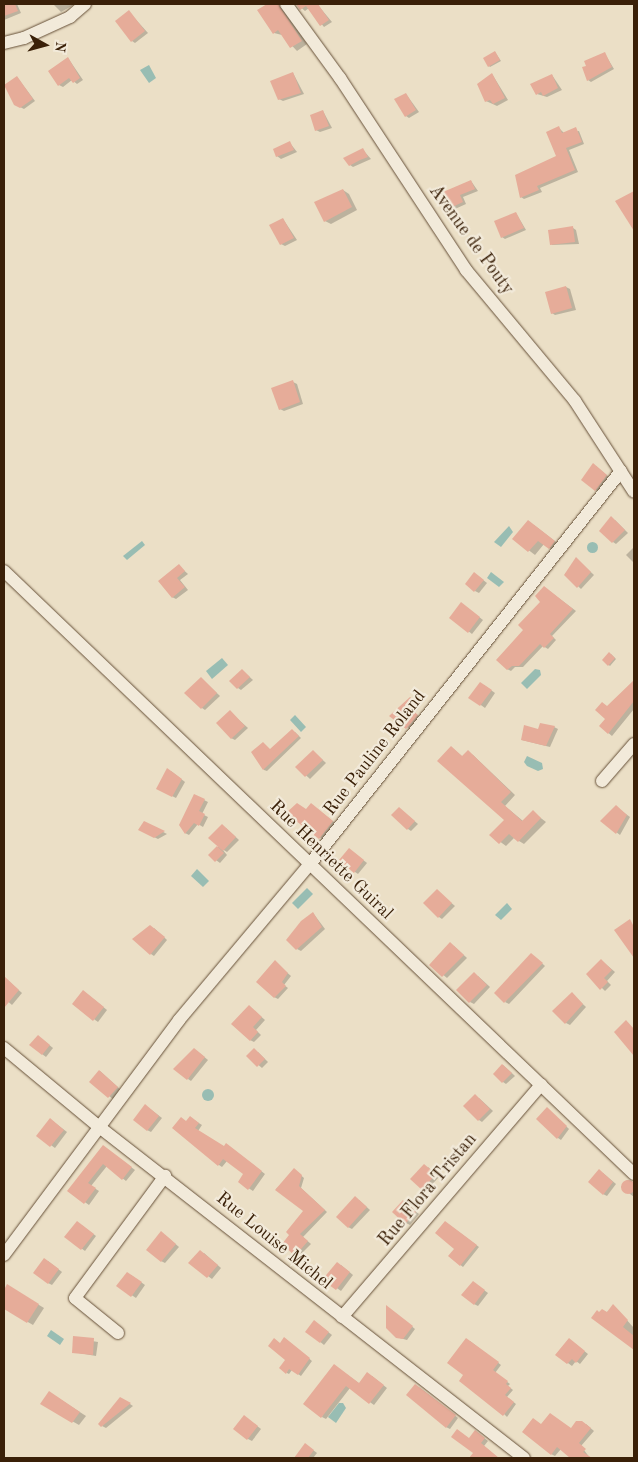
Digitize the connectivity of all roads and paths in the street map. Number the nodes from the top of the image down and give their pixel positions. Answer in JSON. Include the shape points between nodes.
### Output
{"nodes":[{"id":1,"x":85,"y":4,"type":"edge"},
{"id":2,"x":286,"y":4,"type":"edge"},
{"id":3,"x":4,"y":43,"type":"edge"},
{"id":4,"x":621,"y":471,"type":"junction"},
{"id":5,"x":634,"y":492,"type":"edge"},
{"id":6,"x":4,"y":571,"type":"edge"},
{"id":7,"x":634,"y":744,"type":"edge"},
{"id":8,"x":602,"y":781,"type":"dead end"},
{"id":9,"x":310,"y":864,"type":"junction"},
{"id":10,"x":4,"y":1048,"type":"edge"},
{"id":11,"x":541,"y":1084,"type":"junction"},
{"id":12,"x":98,"y":1126,"type":"junction"},
{"id":13,"x":634,"y":1174,"type":"edge"},
{"id":14,"x":165,"y":1176,"type":"junction"},
{"id":15,"x":4,"y":1255,"type":"edge"},
{"id":16,"x":342,"y":1317,"type":"junction"},
{"id":17,"x":118,"y":1332,"type":"dead end"},
{"id":18,"x":524,"y":1458,"type":"edge"}],
"edges":[{"from":1,"to":3,"type":"street","via":[[70,17],[24,38]]},
{"from":2,"to":4,"type":"street","name":"Avenue de Pouty","via":[[340,78],[466,270],[574,401]]},
{"from":4,"to":5,"type":"street","name":"Avenue de Pouty"},
{"from":4,"to":9,"type":"street","name":"Rue Pauline Roland"},
{"from":6,"to":9,"type":"street","name":"Rue Henriette Guiral"},
{"from":7,"to":8,"type":"street"},
{"from":9,"to":11,"type":"street","name":"Rue Henriette Guiral"},
{"from":9,"to":12,"type":"street","name":"Rue Pauline Roland","via":[[179,1020]]},
{"from":10,"to":12,"type":"street","name":"Rue Louise Michel"},
{"from":11,"to":13,"type":"street","name":"Rue Henriette Guiral"},
{"from":11,"to":16,"type":"street","name":"Rue Flora Tristan"},
{"from":12,"to":14,"type":"street","name":"Rue Louise Michel"},
{"from":12,"to":15,"type":"street","name":"Rue Pauline Roland"},
{"from":14,"to":16,"type":"street","name":"Rue Louise Michel"},
{"from":14,"to":17,"type":"street","via":[[75,1298]]},
{"from":16,"to":18,"type":"street","name":"Rue Louise Michel"}]}
